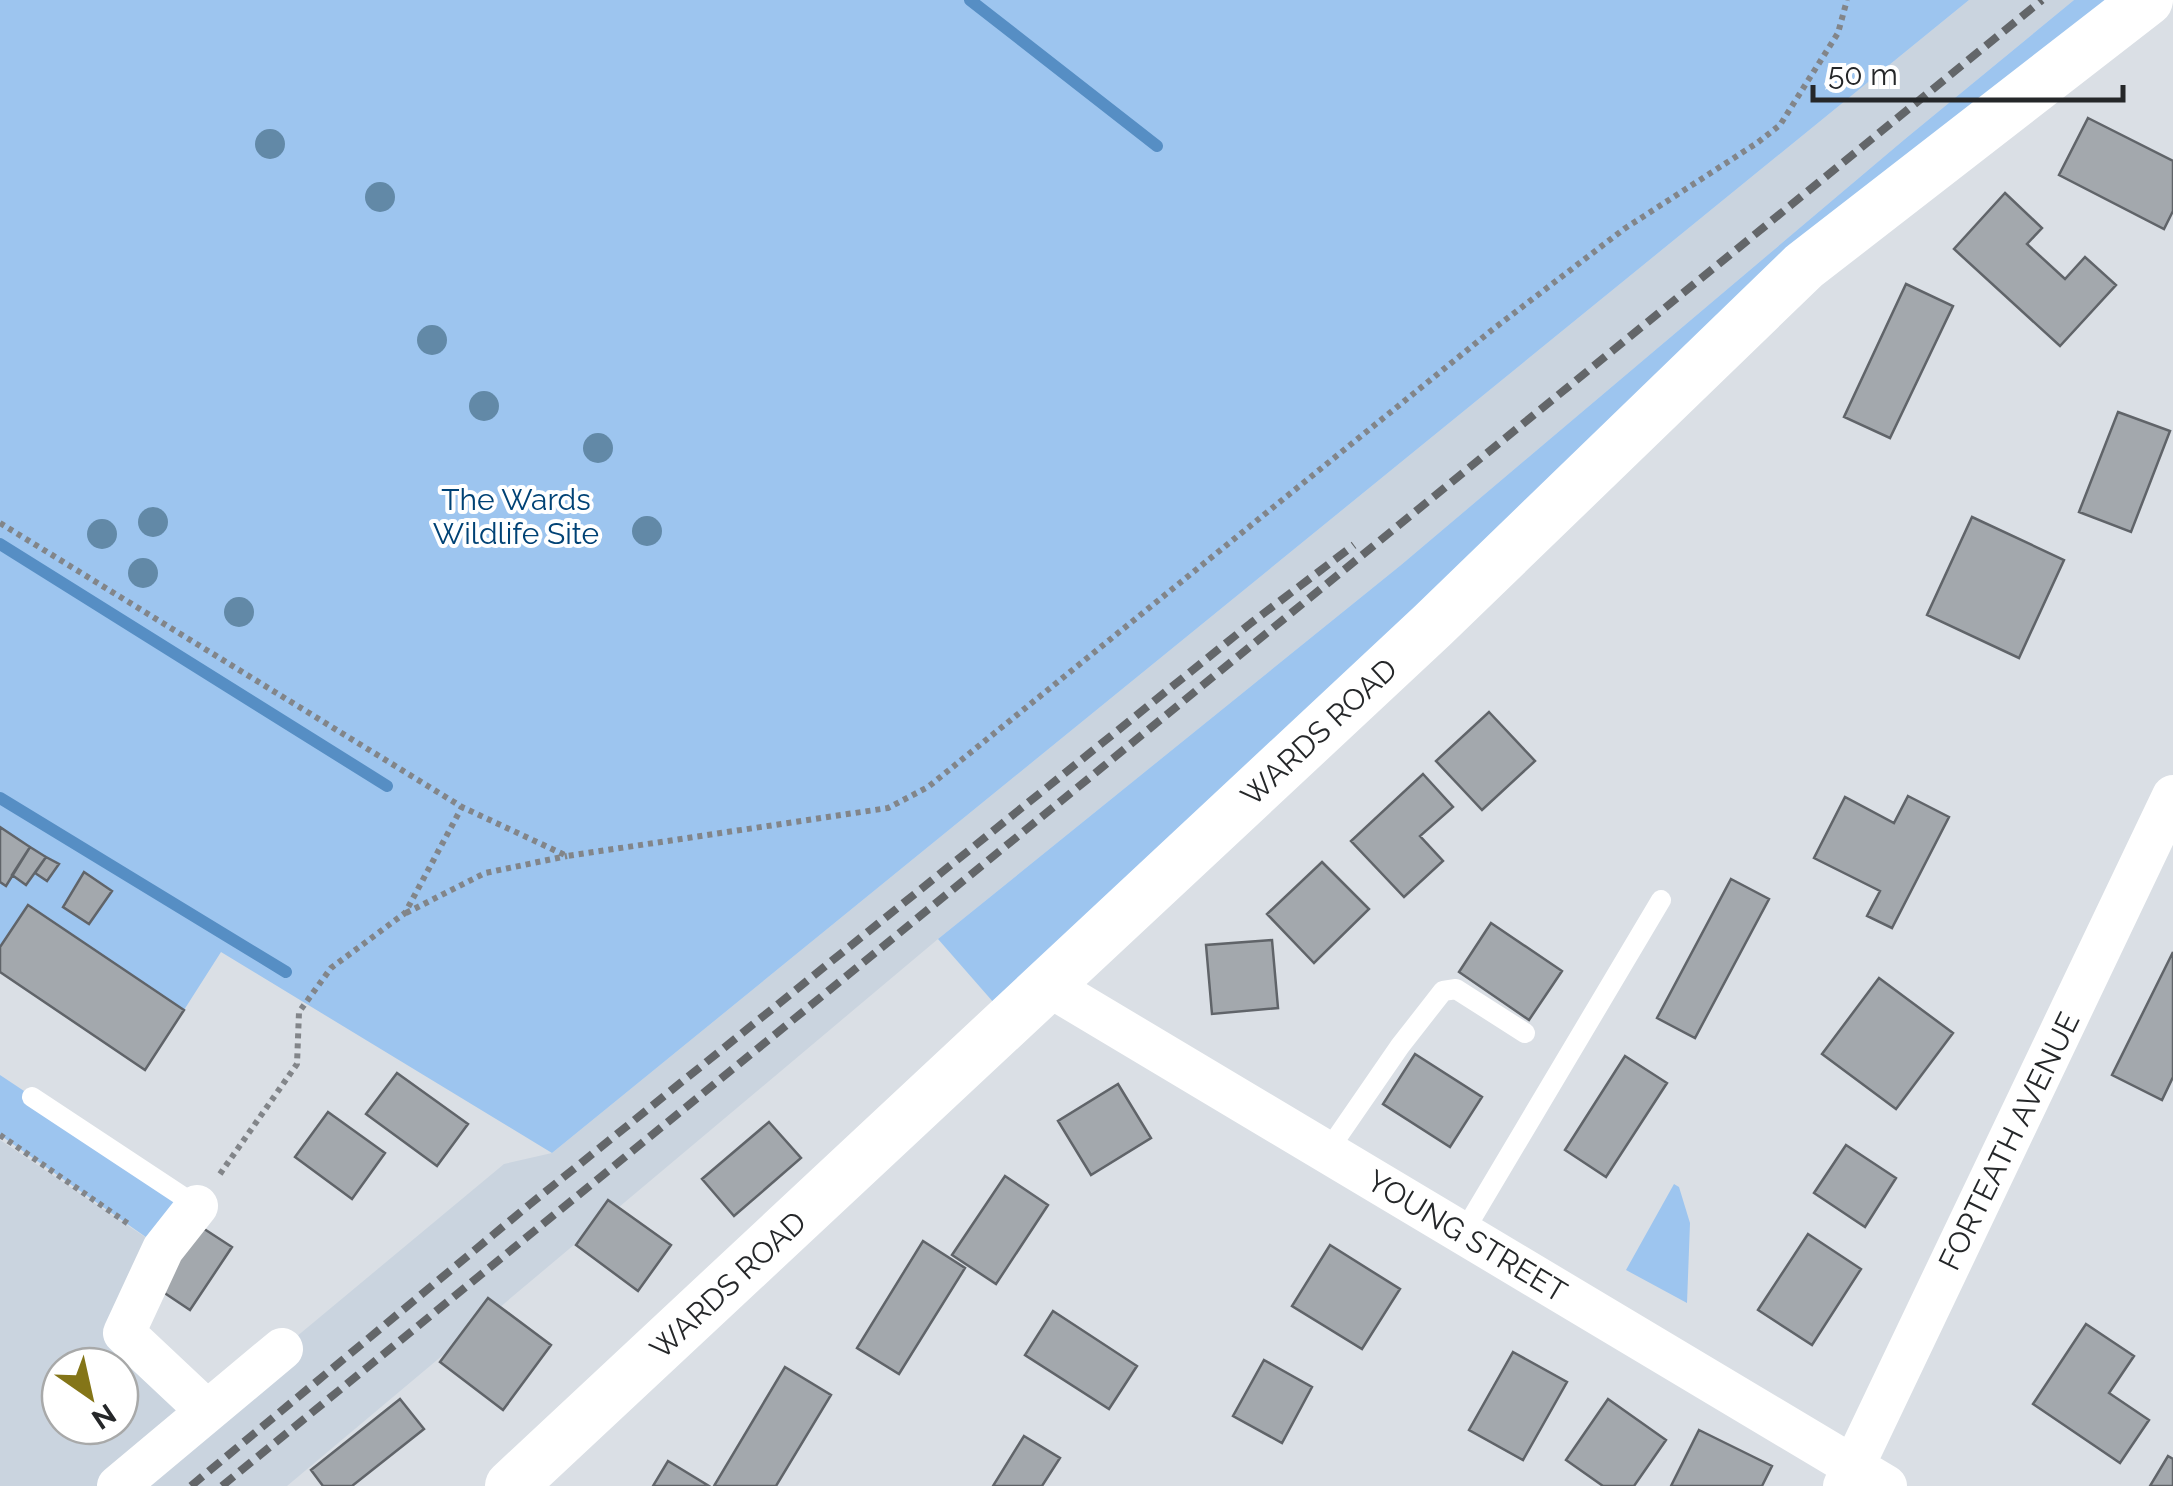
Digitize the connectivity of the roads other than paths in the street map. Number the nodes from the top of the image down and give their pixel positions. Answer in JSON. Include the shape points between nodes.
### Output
{"nodes":[{"id":1,"x":2146,"y":0,"type":"edge"},
{"id":2,"x":2173,"y":796,"type":"edge"},
{"id":3,"x":1662,"y":900,"type":"dead end"},
{"id":4,"x":1048,"y":986,"type":"junction"},
{"id":5,"x":1524,"y":1033,"type":"dead end"},
{"id":6,"x":32,"y":1097,"type":"dead end"},
{"id":7,"x":1327,"y":1152,"type":"junction"},
{"id":8,"x":197,"y":1206,"type":"joint"},
{"id":9,"x":1463,"y":1234,"type":"junction"},
{"id":10,"x":282,"y":1349,"type":"joint"},
{"id":11,"x":207,"y":1411,"type":"joint"},
{"id":12,"x":1861,"y":1480,"type":"edge"},
{"id":13,"x":118,"y":1486,"type":"edge"},
{"id":14,"x":511,"y":1486,"type":"edge"}],
"edges":[{"from":1,"to":4,"type":"street","name":"WARDS ROAD","via":[[1804,266]]},
{"from":2,"to":12,"type":"street","name":"FORTEATH AVENUE"},
{"from":3,"to":9,"type":"lane"},
{"from":4,"to":7,"type":"street","name":"YOUNG STREET"},
{"from":4,"to":14,"type":"street","name":"WARDS ROAD"},
{"from":5,"to":7,"type":"lane","via":[[1456,989],[1443,991]]},
{"from":6,"to":8,"type":"lane"},
{"from":7,"to":9,"type":"street","name":"YOUNG STREET"},
{"from":8,"to":11,"type":"street","via":[[163,1248],[124,1333]]},
{"from":9,"to":12,"type":"street","name":"YOUNG STREET"},
{"from":10,"to":11,"type":"lane"},
{"from":10,"to":13,"type":"street"}]}
